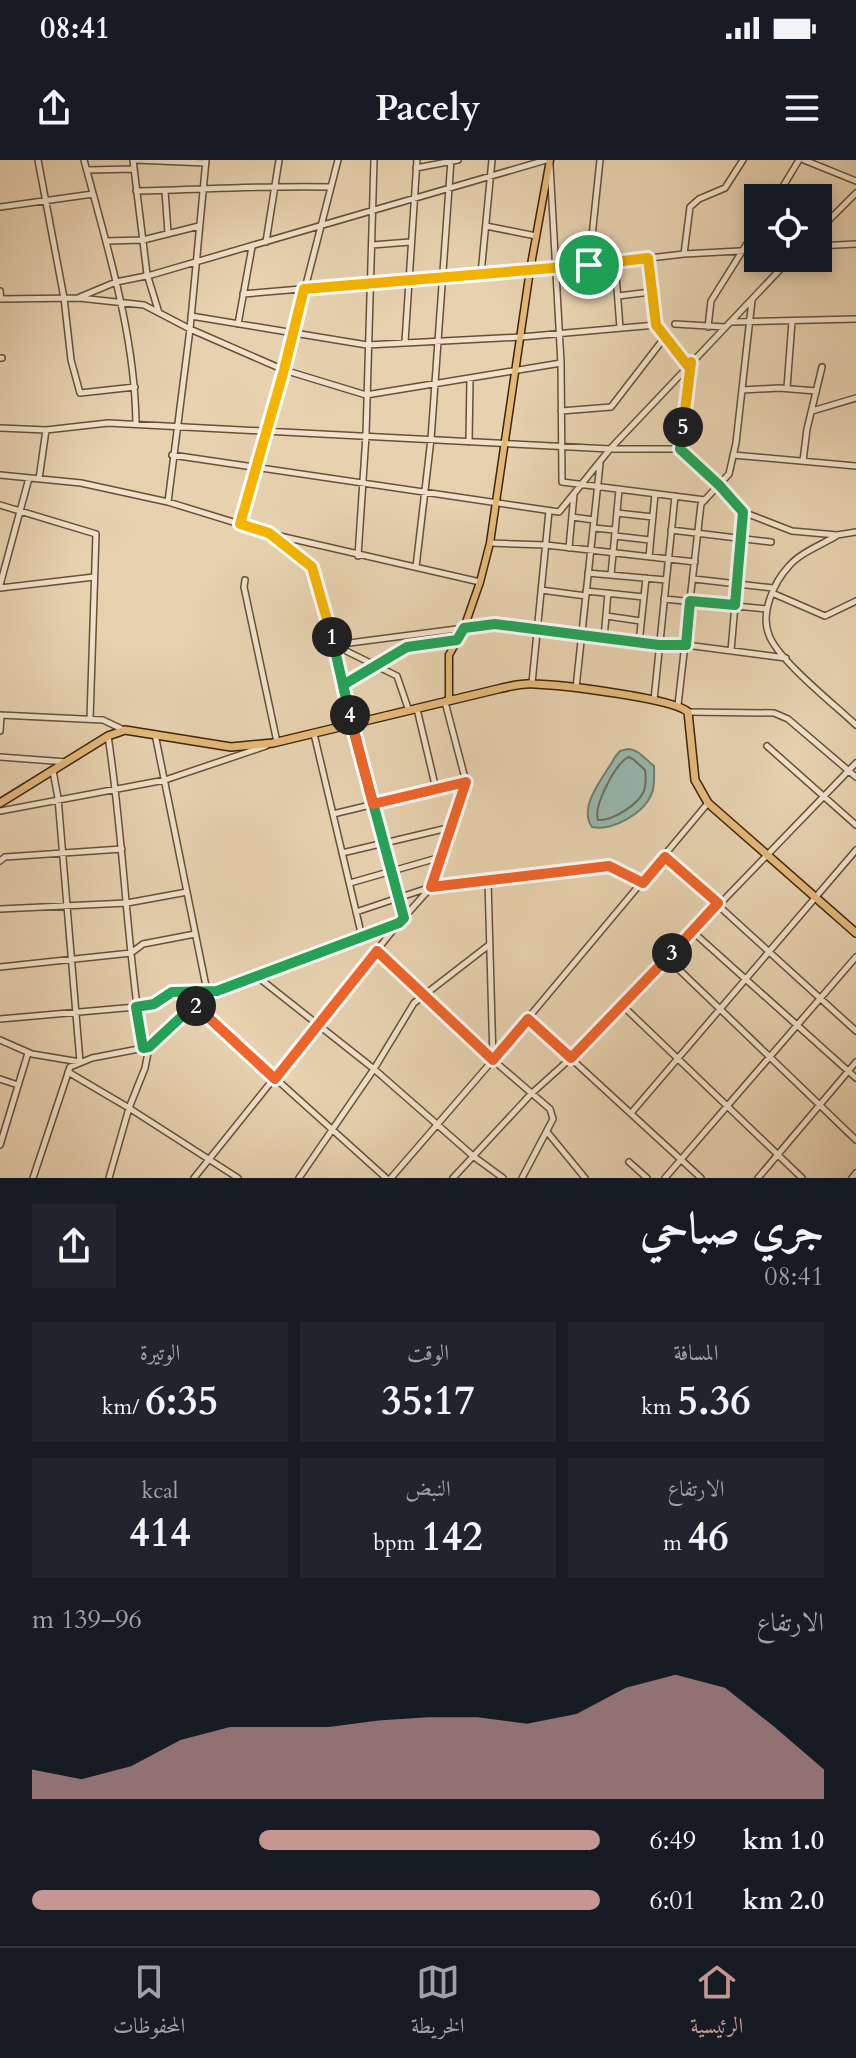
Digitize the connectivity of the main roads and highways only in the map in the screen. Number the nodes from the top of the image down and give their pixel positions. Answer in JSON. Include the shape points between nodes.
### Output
{"nodes":[{"id":1,"x":549,"y":160,"type":"edge"},
{"id":2,"x":447,"y":702,"type":"junction"},
{"id":3,"x":0,"y":803,"type":"edge"},
{"id":4,"x":856,"y":933,"type":"edge"}],
"edges":[{"from":1,"to":2,"type":"main road","via":[[490,543],[464,628],[449,655]]},
{"from":2,"to":3,"type":"highway","via":[[275,743],[231,747],[125,730]]},
{"from":2,"to":4,"type":"highway","via":[[532,683],[678,705],[688,712],[695,780],[708,803]]}]}
